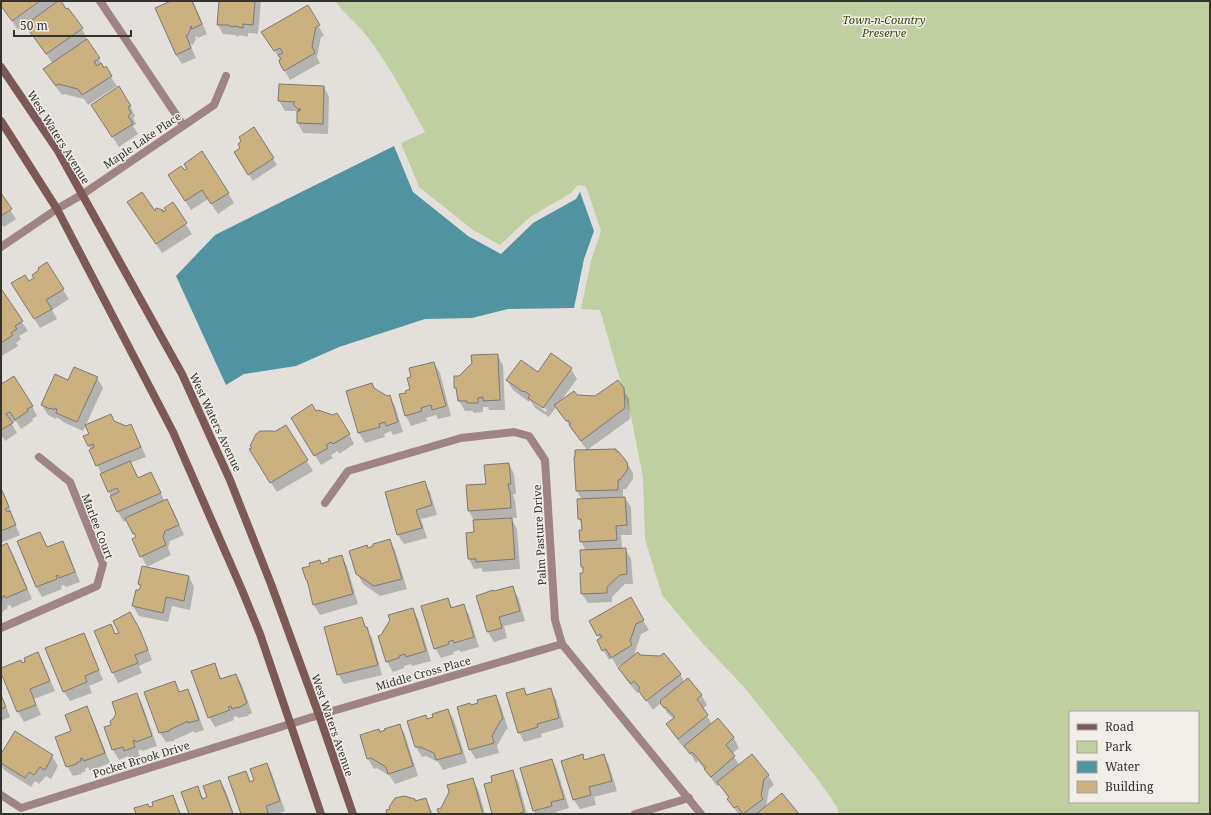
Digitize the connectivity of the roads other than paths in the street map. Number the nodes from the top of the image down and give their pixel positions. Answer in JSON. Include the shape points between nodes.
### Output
{"nodes":[{"id":1,"x":100,"y":1,"type":"edge"},
{"id":2,"x":1,"y":67,"type":"edge"},
{"id":3,"x":226,"y":76,"type":"dead end"},
{"id":4,"x":1,"y":121,"type":"edge"},
{"id":5,"x":183,"y":125,"type":"junction"},
{"id":6,"x":83,"y":194,"type":"junction"},
{"id":7,"x":57,"y":210,"type":"junction"},
{"id":8,"x":1,"y":247,"type":"edge"},
{"id":9,"x":39,"y":457,"type":"dead end"},
{"id":10,"x":325,"y":503,"type":"dead end"},
{"id":11,"x":1,"y":628,"type":"edge"},
{"id":12,"x":562,"y":644,"type":"junction"},
{"id":13,"x":319,"y":715,"type":"junction"},
{"id":14,"x":290,"y":724,"type":"junction"},
{"id":15,"x":1,"y":795,"type":"edge"},
{"id":16,"x":689,"y":798,"type":"junction"},
{"id":17,"x":321,"y":814,"type":"edge"},
{"id":18,"x":353,"y":814,"type":"edge"},
{"id":19,"x":635,"y":814,"type":"edge"},
{"id":20,"x":701,"y":814,"type":"edge"}],
"edges":[{"from":1,"to":5,"type":"street"},
{"from":2,"to":6,"type":"street","name":"West Waters Avenue","via":[[58,151]]},
{"from":3,"to":5,"type":"street","name":"Maple Lake Place","via":[[214,105]]},
{"from":4,"to":7,"type":"street"},
{"from":5,"to":6,"type":"street","name":"Maple Lake Place"},
{"from":6,"to":7,"type":"street","name":"Maple Lake Place"},
{"from":6,"to":13,"type":"street","name":"West Waters Avenue","via":[[182,374],[227,473]]},
{"from":7,"to":8,"type":"street"},
{"from":7,"to":14,"type":"street","via":[[173,432],[260,634]]},
{"from":9,"to":11,"type":"street","name":"Marlee Court","via":[[70,482],[103,564],[97,586]]},
{"from":10,"to":12,"type":"street","name":"Palm Pasture Drive","via":[[348,471],[461,438],[514,432],[529,436],[545,460],[555,620]]},
{"from":12,"to":13,"type":"street","name":"Middle Cross Place"},
{"from":12,"to":16,"type":"street","name":"Palm Pasture Drive"},
{"from":13,"to":14,"type":"street","name":"Middle Cross Place"},
{"from":13,"to":18,"type":"street","name":"West Waters Avenue"},
{"from":14,"to":15,"type":"street","name":"Pocket Brook Drive","via":[[21,808]]},
{"from":14,"to":17,"type":"street"},
{"from":16,"to":19,"type":"street"},
{"from":16,"to":20,"type":"street","name":"Palm Pasture Drive"}]}
